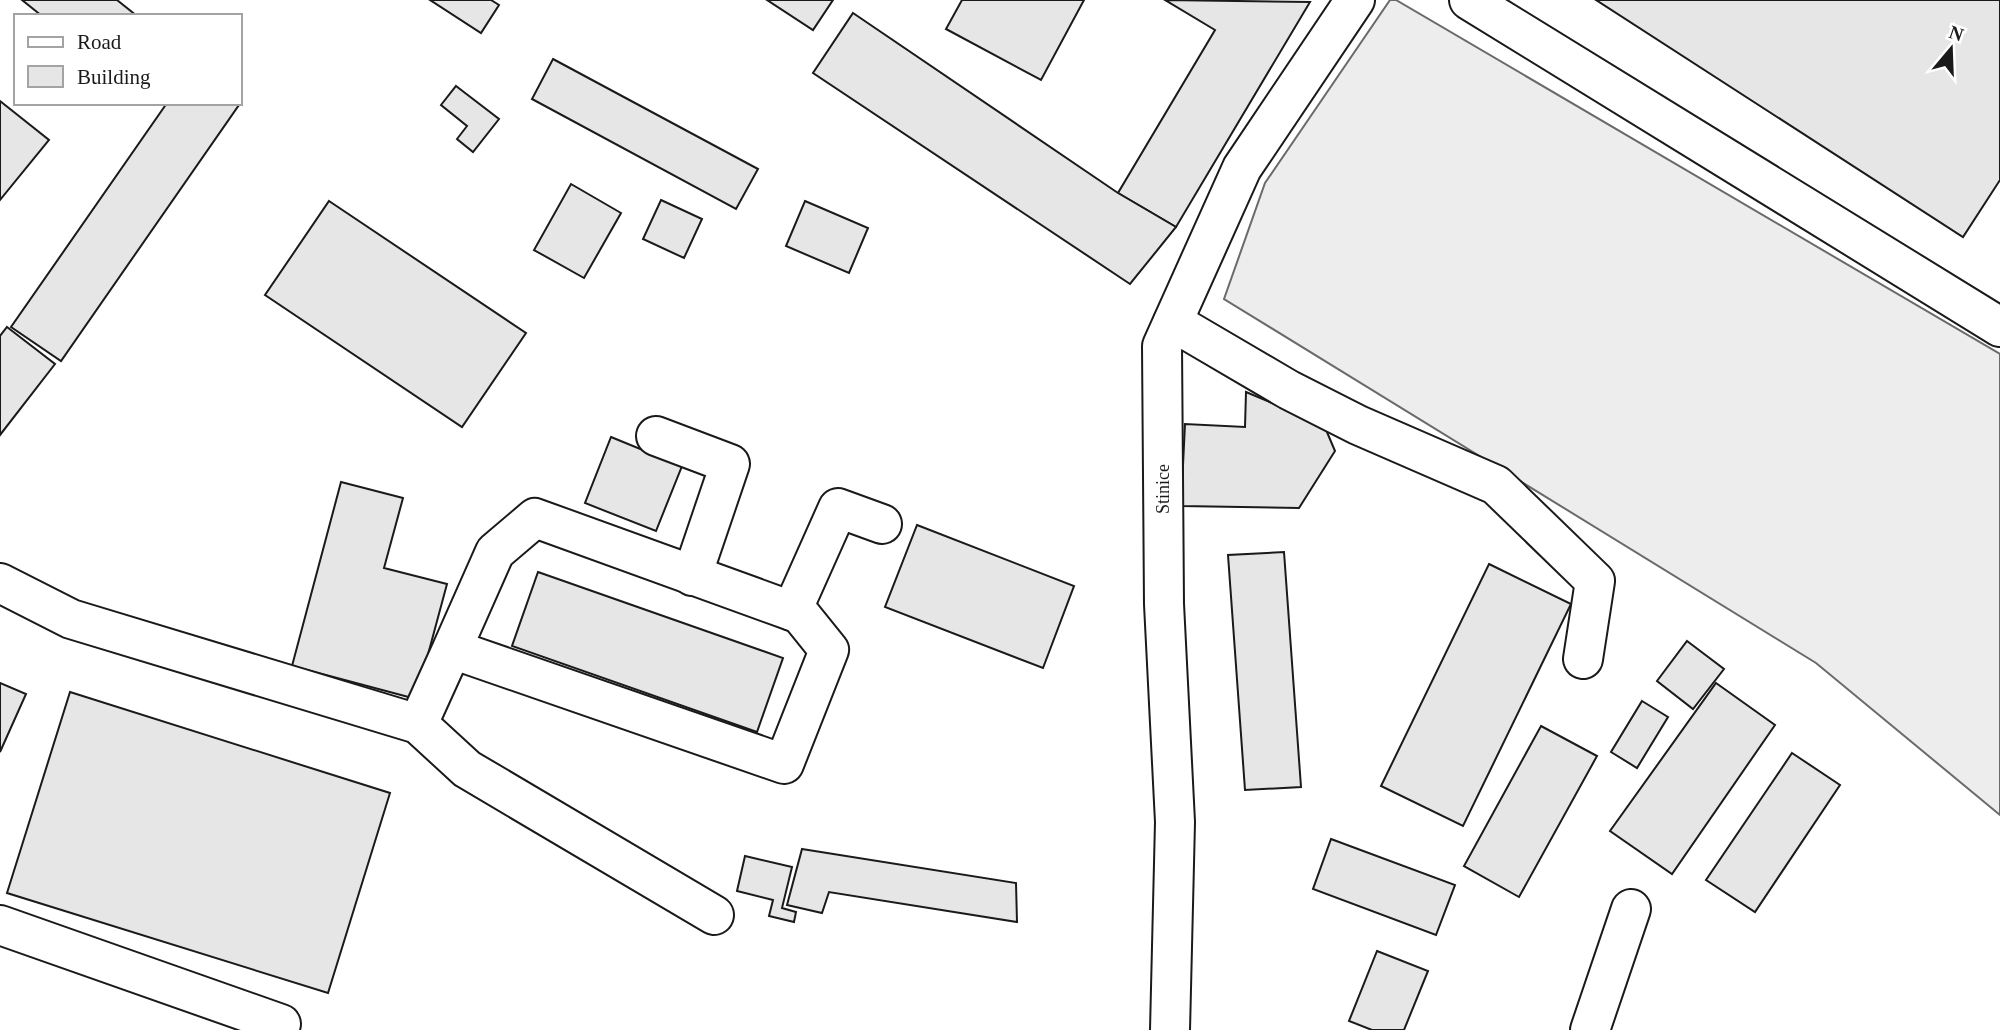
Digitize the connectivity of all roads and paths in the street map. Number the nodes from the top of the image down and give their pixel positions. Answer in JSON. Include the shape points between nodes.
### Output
{"nodes":[{"id":1,"x":1355,"y":0,"type":"edge"},
{"id":2,"x":1469,"y":0,"type":"edge"},
{"id":3,"x":1173,"y":323,"type":"junction"},
{"id":4,"x":2000,"y":327,"type":"edge"},
{"id":5,"x":656,"y":436,"type":"dead end"},
{"id":6,"x":881,"y":524,"type":"dead end"},
{"id":7,"x":692,"y":576,"type":"junction"},
{"id":8,"x":0,"y":583,"type":"edge"},
{"id":9,"x":792,"y":611,"type":"junction"},
{"id":10,"x":452,"y":649,"type":"junction"},
{"id":11,"x":1583,"y":659,"type":"dead end"},
{"id":12,"x":418,"y":724,"type":"junction"},
{"id":13,"x":1631,"y":909,"type":"dead end"},
{"id":14,"x":714,"y":915,"type":"dead end"},
{"id":15,"x":0,"y":925,"type":"edge"},
{"id":16,"x":281,"y":1024,"type":"dead end"},
{"id":17,"x":1170,"y":1030,"type":"edge"},
{"id":18,"x":1590,"y":1030,"type":"edge"}],
"edges":[{"from":1,"to":3,"type":"street","name":"Stinice","via":[[1242,168]]},
{"from":2,"to":4,"type":"street"},
{"from":3,"to":11,"type":"street","via":[[1358,425],[1496,485],[1595,581]]},
{"from":3,"to":17,"type":"street","name":"Stinice","via":[[1162,346],[1164,604],[1175,822]]},
{"from":5,"to":7,"type":"street","via":[[730,464]]},
{"from":6,"to":9,"type":"street","via":[[838,508]]},
{"from":7,"to":9,"type":"street"},
{"from":7,"to":10,"type":"street","via":[[535,518],[495,552]]},
{"from":8,"to":12,"type":"street","via":[[71,619]]},
{"from":9,"to":10,"type":"street","via":[[800,614],[829,650],[784,764]]},
{"from":10,"to":12,"type":"street"},
{"from":12,"to":14,"type":"street","via":[[467,769]]},
{"from":13,"to":18,"type":"street"},
{"from":15,"to":16,"type":"street"}]}
